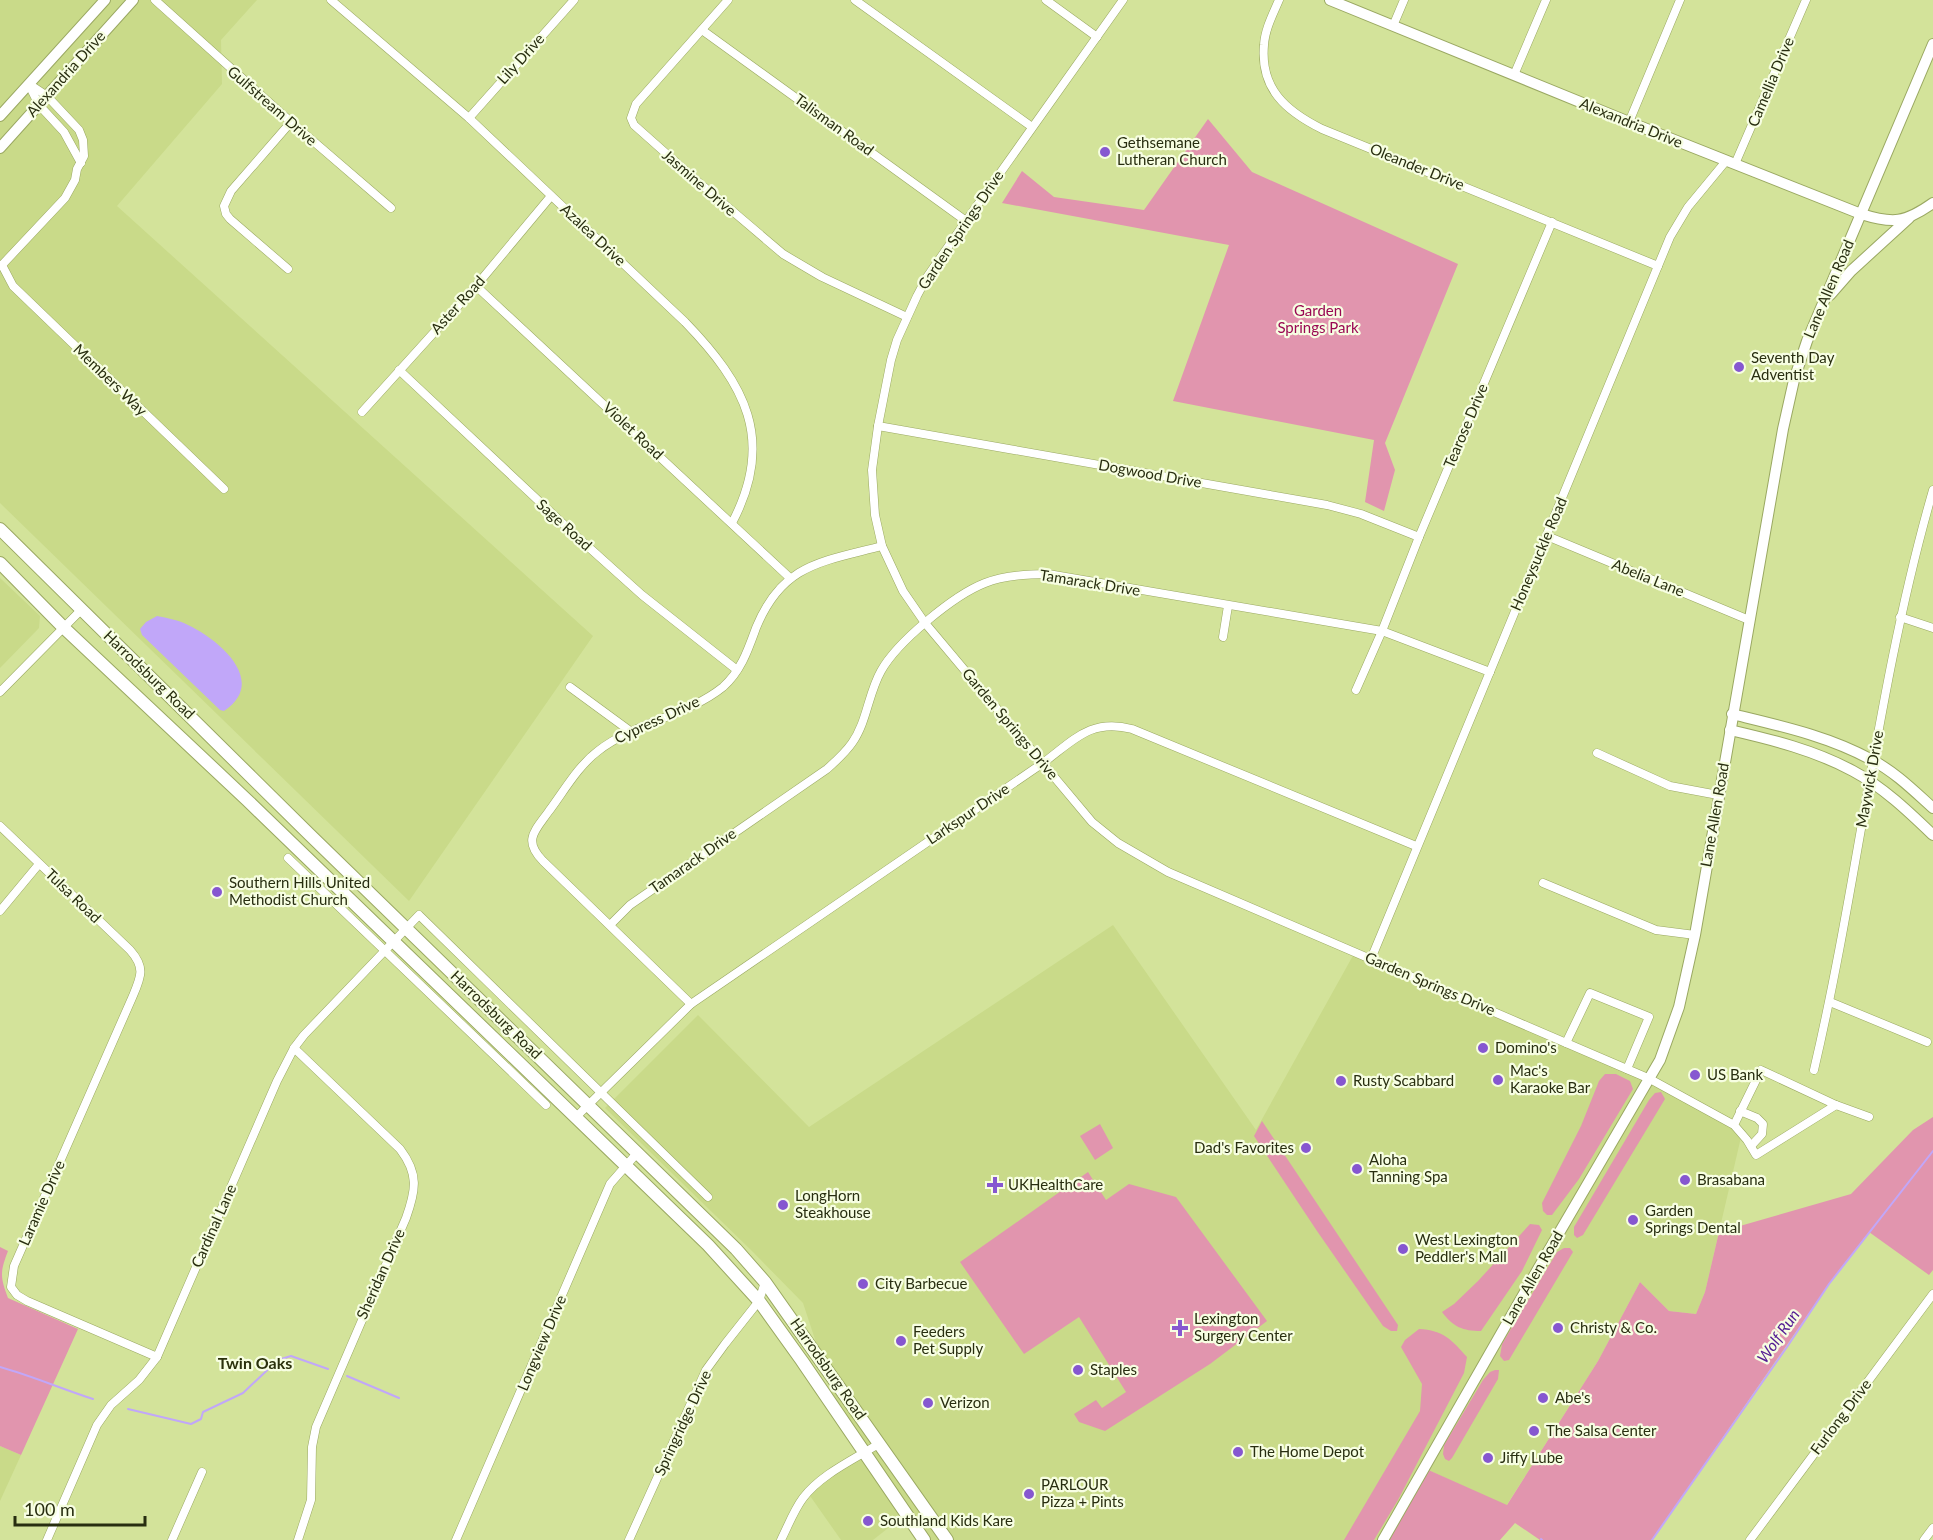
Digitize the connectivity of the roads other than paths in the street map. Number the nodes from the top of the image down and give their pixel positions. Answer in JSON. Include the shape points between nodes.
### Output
{"nodes":[{"id":1,"x":105,"y":0,"type":"edge"},
{"id":2,"x":133,"y":0,"type":"edge"},
{"id":3,"x":155,"y":0,"type":"edge"},
{"id":4,"x":331,"y":0,"type":"edge"},
{"id":5,"x":574,"y":0,"type":"edge"},
{"id":6,"x":729,"y":0,"type":"edge"},
{"id":7,"x":855,"y":0,"type":"edge"},
{"id":8,"x":1046,"y":0,"type":"edge"},
{"id":9,"x":1123,"y":0,"type":"edge"},
{"id":10,"x":1279,"y":0,"type":"edge"},
{"id":11,"x":1329,"y":0,"type":"edge"},
{"id":12,"x":1404,"y":0,"type":"edge"},
{"id":13,"x":1546,"y":0,"type":"edge"},
{"id":14,"x":1680,"y":0,"type":"edge"},
{"id":15,"x":1806,"y":0,"type":"edge"},
{"id":16,"x":1393,"y":26,"type":"junction"},
{"id":17,"x":702,"y":30,"type":"junction"},
{"id":18,"x":1097,"y":37,"type":"junction"},
{"id":19,"x":1933,"y":44,"type":"edge"},
{"id":20,"x":1514,"y":75,"type":"junction"},
{"id":21,"x":29,"y":84,"type":"junction"},
{"id":22,"x":47,"y":96,"type":"junction"},
{"id":23,"x":39,"y":105,"type":"junction"},
{"id":24,"x":0,"y":116,"type":"edge"},
{"id":25,"x":469,"y":118,"type":"junction"},
{"id":26,"x":291,"y":122,"type":"junction"},
{"id":27,"x":1629,"y":122,"type":"junction"},
{"id":28,"x":1032,"y":127,"type":"junction"},
{"id":29,"x":0,"y":148,"type":"edge"},
{"id":30,"x":1731,"y":162,"type":"junction"},
{"id":31,"x":81,"y":163,"type":"junction"},
{"id":32,"x":551,"y":196,"type":"junction"},
{"id":33,"x":1933,"y":203,"type":"edge"},
{"id":34,"x":391,"y":208,"type":"dead end"},
{"id":35,"x":1861,"y":214,"type":"junction"},
{"id":36,"x":1909,"y":218,"type":"junction"},
{"id":37,"x":966,"y":220,"type":"junction"},
{"id":38,"x":1552,"y":222,"type":"junction"},
{"id":39,"x":1658,"y":266,"type":"junction"},
{"id":40,"x":288,"y":269,"type":"dead end"},
{"id":41,"x":476,"y":286,"type":"junction"},
{"id":42,"x":1823,"y":302,"type":"junction"},
{"id":43,"x":907,"y":317,"type":"junction"},
{"id":44,"x":399,"y":370,"type":"junction"},
{"id":45,"x":363,"y":412,"type":"dead end"},
{"id":46,"x":878,"y":426,"type":"junction"},
{"id":47,"x":224,"y":489,"type":"dead end"},
{"id":48,"x":1933,"y":493,"type":"edge"},
{"id":49,"x":732,"y":523,"type":"junction"},
{"id":50,"x":0,"y":529,"type":"edge"},
{"id":51,"x":1547,"y":536,"type":"junction"},
{"id":52,"x":1419,"y":537,"type":"junction"},
{"id":53,"x":882,"y":546,"type":"junction"},
{"id":54,"x":0,"y":563,"type":"edge"},
{"id":55,"x":790,"y":578,"type":"junction"},
{"id":56,"x":1228,"y":606,"type":"junction"},
{"id":57,"x":82,"y":609,"type":"junction"},
{"id":58,"x":1900,"y":617,"type":"junction"},
{"id":59,"x":1749,"y":620,"type":"junction"},
{"id":60,"x":926,"y":623,"type":"junction"},
{"id":61,"x":63,"y":627,"type":"junction"},
{"id":62,"x":1933,"y":628,"type":"edge"},
{"id":63,"x":1382,"y":631,"type":"junction"},
{"id":64,"x":1223,"y":637,"type":"dead end"},
{"id":65,"x":737,"y":670,"type":"junction"},
{"id":66,"x":1490,"y":672,"type":"junction"},
{"id":67,"x":570,"y":687,"type":"dead end"},
{"id":68,"x":1356,"y":690,"type":"dead end"},
{"id":69,"x":0,"y":692,"type":"edge"},
{"id":70,"x":1732,"y":714,"type":"junction"},
{"id":71,"x":1730,"y":730,"type":"junction"},
{"id":72,"x":630,"y":731,"type":"junction"},
{"id":73,"x":1598,"y":753,"type":"dead end"},
{"id":74,"x":1873,"y":760,"type":"junction"},
{"id":75,"x":1043,"y":763,"type":"junction"},
{"id":76,"x":1869,"y":781,"type":"junction"},
{"id":77,"x":1718,"y":795,"type":"junction"},
{"id":78,"x":1933,"y":808,"type":"edge"},
{"id":79,"x":0,"y":826,"type":"edge"},
{"id":80,"x":1933,"y":835,"type":"edge"},
{"id":81,"x":1416,"y":846,"type":"junction"},
{"id":82,"x":288,"y":858,"type":"dead end"},
{"id":83,"x":39,"y":864,"type":"junction"},
{"id":84,"x":1543,"y":883,"type":"dead end"},
{"id":85,"x":0,"y":911,"type":"edge"},
{"id":86,"x":610,"y":925,"type":"junction"},
{"id":87,"x":407,"y":929,"type":"junction"},
{"id":88,"x":1695,"y":935,"type":"junction"},
{"id":89,"x":394,"y":942,"type":"junction"},
{"id":90,"x":385,"y":952,"type":"junction"},
{"id":91,"x":1371,"y":959,"type":"junction"},
{"id":92,"x":141,"y":969,"type":"joint"},
{"id":93,"x":1830,"y":1002,"type":"junction"},
{"id":94,"x":691,"y":1004,"type":"junction"},
{"id":95,"x":1927,"y":1042,"type":"dead end"},
{"id":96,"x":1566,"y":1043,"type":"junction"},
{"id":97,"x":294,"y":1048,"type":"junction"},
{"id":98,"x":1627,"y":1069,"type":"junction"},
{"id":99,"x":1814,"y":1070,"type":"dead end"},
{"id":100,"x":1650,"y":1079,"type":"junction"},
{"id":101,"x":600,"y":1092,"type":"junction"},
{"id":102,"x":588,"y":1104,"type":"junction"},
{"id":103,"x":546,"y":1105,"type":"dead end"},
{"id":104,"x":1836,"y":1105,"type":"junction"},
{"id":105,"x":1740,"y":1111,"type":"junction"},
{"id":106,"x":575,"y":1118,"type":"junction"},
{"id":107,"x":1869,"y":1118,"type":"dead end"},
{"id":108,"x":1734,"y":1125,"type":"junction"},
{"id":109,"x":1751,"y":1146,"type":"junction"},
{"id":110,"x":638,"y":1152,"type":"junction"},
{"id":111,"x":625,"y":1167,"type":"junction"},
{"id":112,"x":708,"y":1197,"type":"dead end"},
{"id":113,"x":765,"y":1282,"type":"junction"},
{"id":114,"x":1933,"y":1294,"type":"edge"},
{"id":115,"x":759,"y":1301,"type":"junction"},
{"id":116,"x":157,"y":1357,"type":"junction"},
{"id":117,"x":880,"y":1443,"type":"junction"},
{"id":118,"x":864,"y":1453,"type":"junction"},
{"id":119,"x":202,"y":1472,"type":"dead end"},
{"id":120,"x":1933,"y":1528,"type":"edge"},
{"id":121,"x":47,"y":1540,"type":"edge"},
{"id":122,"x":172,"y":1540,"type":"edge"},
{"id":123,"x":298,"y":1540,"type":"edge"},
{"id":124,"x":456,"y":1540,"type":"edge"},
{"id":125,"x":629,"y":1540,"type":"edge"},
{"id":126,"x":781,"y":1540,"type":"edge"},
{"id":127,"x":924,"y":1540,"type":"edge"},
{"id":128,"x":947,"y":1540,"type":"edge"},
{"id":129,"x":1383,"y":1540,"type":"edge"},
{"id":130,"x":1750,"y":1540,"type":"edge"},
{"id":131,"x":1924,"y":1540,"type":"edge"}],
"edges":[{"from":1,"to":21,"type":"main road","name":"Alexandria Drive"},
{"from":2,"to":22,"type":"main road","name":"Alexandria Drive"},
{"from":3,"to":26,"type":"street","name":"Gulfstream Drive"},
{"from":4,"to":25,"type":"street","name":"Azalea Drive"},
{"from":5,"to":25,"type":"street","name":"Lily Drive"},
{"from":6,"to":17,"type":"street","name":"Jasmine Drive"},
{"from":7,"to":28,"type":"street"},
{"from":8,"to":18,"type":"street"},
{"from":9,"to":18,"type":"street","name":"Garden Springs Drive"},
{"from":10,"to":38,"type":"street","name":"Oleander Drive","via":[[1264,43],[1264,58],[1274,91],[1289,110],[1322,129]]},
{"from":11,"to":16,"type":"main road","name":"Alexandria Drive"},
{"from":12,"to":16,"type":"street"},
{"from":13,"to":20,"type":"street"},
{"from":14,"to":27,"type":"street"},
{"from":15,"to":30,"type":"street","name":"Camellia Drive"},
{"from":16,"to":20,"type":"main road","name":"Alexandria Drive"},
{"from":17,"to":37,"type":"street","name":"Talisman Road"},
{"from":17,"to":43,"type":"street","name":"Jasmine Drive","via":[[636,104],[631,118],[634,125],[783,254],[835,284]]},
{"from":18,"to":28,"type":"street","name":"Garden Springs Drive"},
{"from":19,"to":35,"type":"main road","name":"Lane Allen Road"},
{"from":20,"to":27,"type":"main road","name":"Alexandria Drive"},
{"from":21,"to":22,"type":"street"},
{"from":21,"to":23,"type":"street"},
{"from":21,"to":24,"type":"main road","name":"Alexandria Drive"},
{"from":22,"to":23,"type":"main road","name":"Alexandria Drive"},
{"from":22,"to":31,"type":"street","via":[[79,130],[85,149]]},
{"from":23,"to":29,"type":"main road","name":"Alexandria Drive"},
{"from":23,"to":31,"type":"street","via":[[64,132]]},
{"from":25,"to":32,"type":"street","name":"Azalea Drive"},
{"from":26,"to":34,"type":"street","name":"Gulfstream Drive"},
{"from":26,"to":40,"type":"street","via":[[231,191],[224,206],[230,219]]},
{"from":27,"to":30,"type":"main road","name":"Alexandria Drive"},
{"from":28,"to":37,"type":"street","name":"Garden Springs Drive"},
{"from":30,"to":35,"type":"main road","name":"Alexandria Drive"},
{"from":30,"to":39,"type":"street","name":"Honeysuckle Road","via":[[1688,207]]},
{"from":31,"to":47,"type":"street","name":"Members Way","via":[[65,198],[2,265],[13,286]]},
{"from":32,"to":41,"type":"street","name":"Aster Road"},
{"from":32,"to":49,"type":"street","name":"Azalea Drive","via":[[686,322],[713,351],[736,387],[751,423],[753,450],[743,503]]},
{"from":33,"to":36,"type":"main road","name":"Alexandria Drive"},
{"from":35,"to":36,"type":"main road","name":"Alexandria Drive","via":[[1886,221]]},
{"from":35,"to":42,"type":"main road","name":"Lane Allen Road"},
{"from":36,"to":42,"type":"main road"},
{"from":37,"to":43,"type":"street","name":"Garden Springs Drive","via":[[927,277]]},
{"from":38,"to":39,"type":"street","name":"Oleander Drive"},
{"from":38,"to":52,"type":"street","name":"Tearose Drive"},
{"from":39,"to":51,"type":"street","name":"Honeysuckle Road"},
{"from":41,"to":44,"type":"street","name":"Aster Road"},
{"from":41,"to":49,"type":"street","name":"Violet Road"},
{"from":42,"to":59,"type":"main road","name":"Lane Allen Road","via":[[1794,380]]},
{"from":43,"to":46,"type":"street","name":"Garden Springs Drive","via":[[891,360]]},
{"from":44,"to":45,"type":"street","name":"Aster Road"},
{"from":44,"to":65,"type":"street","name":"Sage Road","via":[[642,595]]},
{"from":46,"to":52,"type":"street","name":"Dogwood Drive","via":[[1328,505]]},
{"from":46,"to":53,"type":"street","name":"Garden Springs Drive","via":[[871,485]]},
{"from":48,"to":58,"type":"street","name":"Maywick Drive"},
{"from":49,"to":55,"type":"street","name":"Violet Road"},
{"from":50,"to":57,"type":"main road","name":"Harrodsburg Road"},
{"from":51,"to":59,"type":"street","name":"Abelia Lane"},
{"from":51,"to":66,"type":"street","name":"Honeysuckle Road"},
{"from":52,"to":63,"type":"street","name":"Tearose Drive"},
{"from":53,"to":55,"type":"street","name":"Cypress Drive","via":[[827,561]]},
{"from":53,"to":60,"type":"street","name":"Garden Springs Drive","via":[[903,591]]},
{"from":54,"to":61,"type":"main road","name":"Harrodsburg Road"},
{"from":55,"to":65,"type":"street","name":"Cypress Drive","via":[[768,603]]},
{"from":56,"to":60,"type":"street","name":"Tamarack Drive","via":[[1067,577],[1028,574],[972,588]]},
{"from":56,"to":63,"type":"street","name":"Tamarack Drive"},
{"from":56,"to":64,"type":"street"},
{"from":57,"to":61,"type":"street"},
{"from":57,"to":87,"type":"main road","name":"Harrodsburg Road"},
{"from":58,"to":62,"type":"street"},
{"from":58,"to":74,"type":"street","name":"Maywick Drive"},
{"from":59,"to":70,"type":"main road","name":"Lane Allen Road"},
{"from":60,"to":75,"type":"street","name":"Garden Springs Drive"},
{"from":60,"to":86,"type":"street","name":"Tamarack Drive","via":[[881,670],[859,733],[844,754],[630,905]]},
{"from":61,"to":69,"type":"street"},
{"from":61,"to":89,"type":"main road","name":"Harrodsburg Road"},
{"from":63,"to":66,"type":"street","name":"Tamarack Drive"},
{"from":63,"to":68,"type":"street","name":"Tearose Drive"},
{"from":65,"to":72,"type":"street","name":"Cypress Drive","via":[[723,686],[704,698]]},
{"from":66,"to":81,"type":"street","name":"Honeysuckle Road"},
{"from":67,"to":72,"type":"street"},
{"from":70,"to":71,"type":"main road","name":"Lane Allen Road"},
{"from":70,"to":74,"type":"main road","via":[[1804,731]]},
{"from":71,"to":76,"type":"main road","via":[[1809,751]]},
{"from":71,"to":77,"type":"main road","name":"Lane Allen Road"},
{"from":72,"to":86,"type":"street","name":"Cypress Drive","via":[[596,752],[539,825],[532,841],[533,850],[543,861]]},
{"from":73,"to":77,"type":"street","via":[[1670,786]]},
{"from":74,"to":76,"type":"street","name":"Maywick Drive"},
{"from":74,"to":78,"type":"main road"},
{"from":75,"to":81,"type":"street","name":"Larkspur Drive","via":[[1094,728],[1120,726]]},
{"from":75,"to":91,"type":"street","name":"Garden Springs Drive","via":[[1092,822],[1118,843],[1168,872]]},
{"from":75,"to":94,"type":"street","name":"Larkspur Drive"},
{"from":76,"to":80,"type":"main road"},
{"from":76,"to":93,"type":"street","name":"Maywick Drive"},
{"from":77,"to":88,"type":"main road","name":"Lane Allen Road"},
{"from":79,"to":83,"type":"street","name":"Tulsa Road"},
{"from":81,"to":91,"type":"street","name":"Honeysuckle Road"},
{"from":82,"to":90,"type":"street"},
{"from":83,"to":85,"type":"street"},
{"from":83,"to":92,"type":"street","name":"Tulsa Road","via":[[130,950]]},
{"from":84,"to":88,"type":"street","via":[[1656,930]]},
{"from":86,"to":94,"type":"street","name":"Cypress Drive"},
{"from":87,"to":89,"type":"street","name":"Cardinal Lane"},
{"from":87,"to":101,"type":"street","via":[[418,915]]},
{"from":87,"to":102,"type":"main road","name":"Harrodsburg Road"},
{"from":88,"to":100,"type":"main road","name":"Lane Allen Road","via":[[1679,1007]]},
{"from":89,"to":90,"type":"street","name":"Cardinal Lane"},
{"from":89,"to":106,"type":"main road","name":"Harrodsburg Road"},
{"from":90,"to":97,"type":"street","name":"Cardinal Lane"},
{"from":90,"to":103,"type":"street"},
{"from":91,"to":96,"type":"street","name":"Garden Springs Drive"},
{"from":92,"to":116,"type":"street","name":"Laramie Drive","via":[[11,1281],[12,1290],[27,1301]]},
{"from":93,"to":95,"type":"street"},
{"from":93,"to":99,"type":"street","name":"Maywick Drive"},
{"from":94,"to":101,"type":"street","name":"Larkspur Drive"},
{"from":96,"to":98,"type":"street","name":"Garden Springs Drive"},
{"from":96,"to":98,"type":"street","via":[[1590,993],[1649,1017]]},
{"from":97,"to":116,"type":"street","name":"Cardinal Lane"},
{"from":97,"to":123,"type":"street","name":"Sheridan Drive","via":[[400,1149],[409,1160],[415,1190],[316,1427],[311,1500]]},
{"from":98,"to":100,"type":"street","name":"Garden Springs Drive"},
{"from":100,"to":108,"type":"street","name":"Garden Springs Drive"},
{"from":100,"to":129,"type":"main road","name":"Lane Allen Road"},
{"from":101,"to":102,"type":"street","name":"Larkspur Drive"},
{"from":101,"to":112,"type":"street"},
{"from":102,"to":106,"type":"street","name":"Larkspur Drive"},
{"from":102,"to":110,"type":"main road","name":"Harrodsburg Road"},
{"from":104,"to":105,"type":"street","via":[[1761,1070]]},
{"from":104,"to":107,"type":"street"},
{"from":104,"to":109,"type":"street","via":[[1756,1155]]},
{"from":105,"to":108,"type":"street"},
{"from":105,"to":109,"type":"street","via":[[1763,1124],[1762,1134]]},
{"from":106,"to":111,"type":"main road","name":"Harrodsburg Road"},
{"from":108,"to":109,"type":"street"},
{"from":110,"to":111,"type":"street","name":"Longview Drive"},
{"from":110,"to":113,"type":"main road","name":"Harrodsburg Road"},
{"from":111,"to":115,"type":"main road","name":"Harrodsburg Road","via":[[708,1245]]},
{"from":111,"to":124,"type":"street","name":"Longview Drive","via":[[610,1184]]},
{"from":113,"to":115,"type":"street","name":"Springridge Drive"},
{"from":113,"to":117,"type":"main road","name":"Harrodsburg Road"},
{"from":114,"to":130,"type":"street","name":"Furlong Drive"},
{"from":115,"to":118,"type":"main road","name":"Harrodsburg Road"},
{"from":115,"to":125,"type":"street","name":"Springridge Drive","via":[[706,1370]]},
{"from":116,"to":121,"type":"street","name":"Cardinal Lane","via":[[97,1425]]},
{"from":117,"to":118,"type":"street"},
{"from":117,"to":128,"type":"main road","name":"Harrodsburg Road"},
{"from":118,"to":126,"type":"street","via":[[812,1488]]},
{"from":118,"to":127,"type":"main road","name":"Harrodsburg Road"},
{"from":119,"to":122,"type":"street"},
{"from":120,"to":131,"type":"street"}]}
